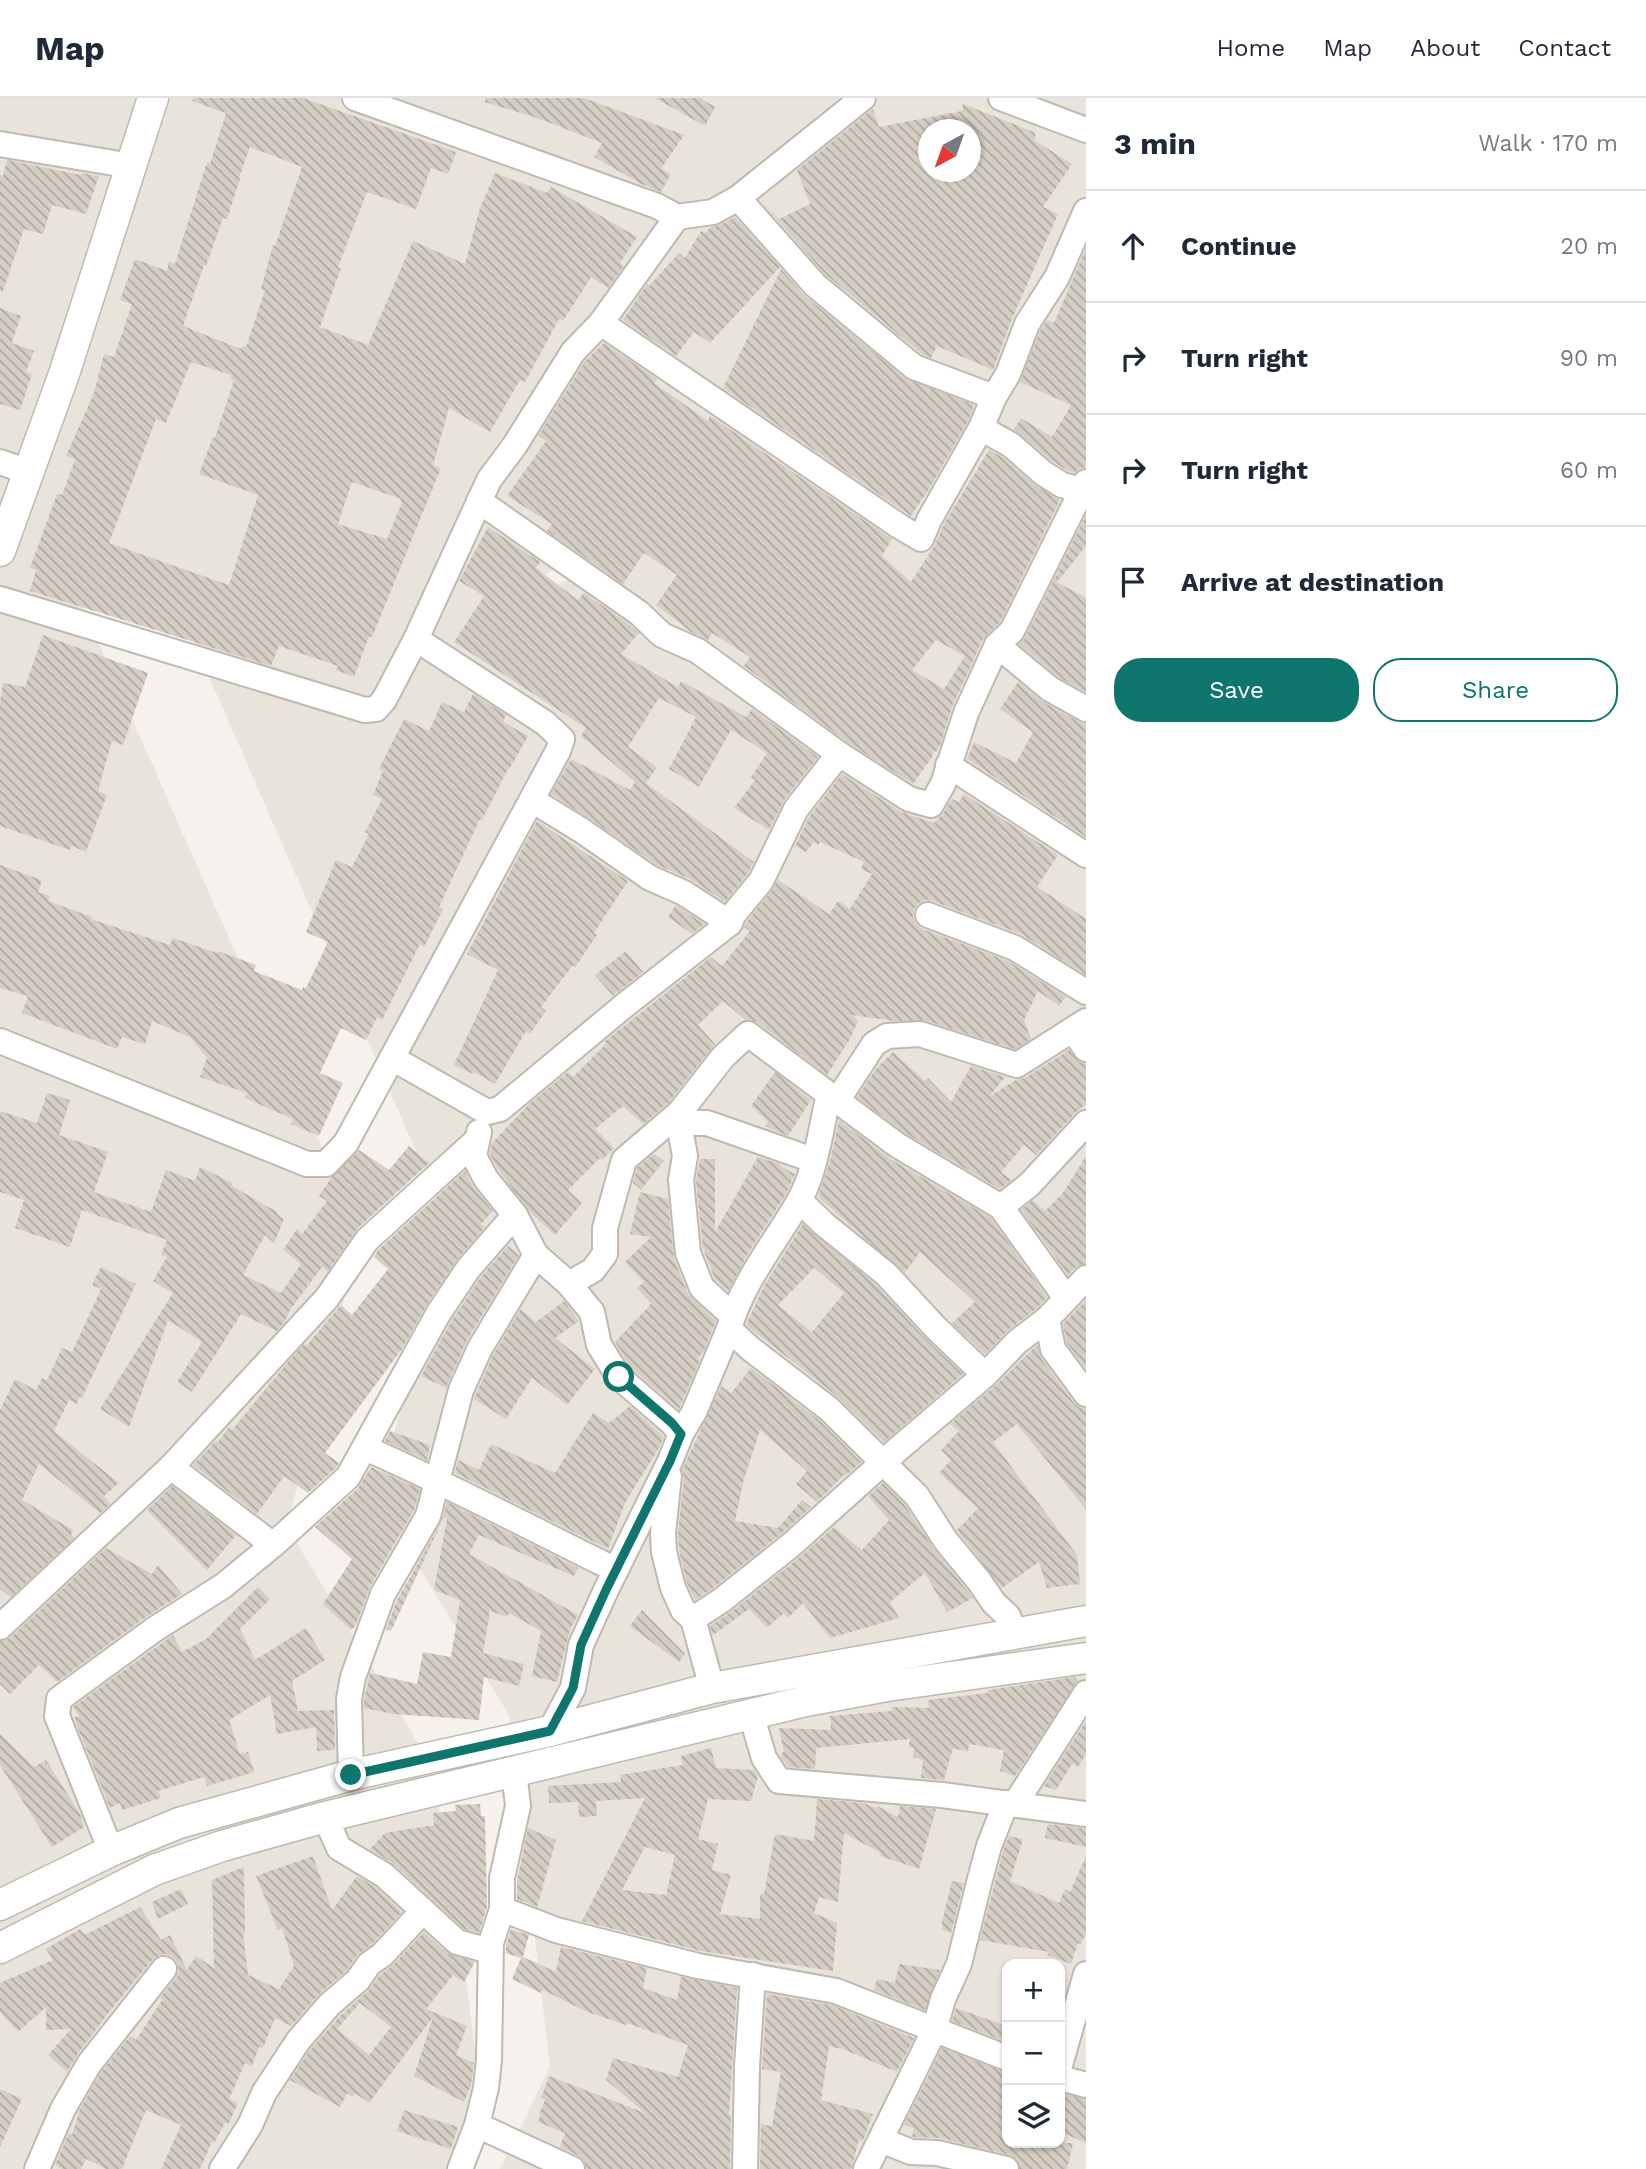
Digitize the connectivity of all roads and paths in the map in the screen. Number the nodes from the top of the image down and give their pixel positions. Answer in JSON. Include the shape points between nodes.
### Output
{"nodes":[{"id":1,"x":152,"y":98,"type":"edge"},
{"id":2,"x":355,"y":98,"type":"edge"},
{"id":3,"x":863,"y":98,"type":"edge"},
{"id":4,"x":1001,"y":98,"type":"edge"},
{"id":5,"x":1086,"y":130,"type":"edge"},
{"id":6,"x":0,"y":144,"type":"edge"},
{"id":7,"x":132,"y":166,"type":"junction"},
{"id":8,"x":738,"y":198,"type":"junction"},
{"id":9,"x":1086,"y":211,"type":"edge"},
{"id":10,"x":677,"y":216,"type":"junction"},
{"id":11,"x":601,"y":323,"type":"junction"},
{"id":12,"x":994,"y":397,"type":"junction"},
{"id":13,"x":981,"y":428,"type":"junction"},
{"id":14,"x":0,"y":462,"type":"edge"},
{"id":15,"x":29,"y":472,"type":"junction"},
{"id":16,"x":1085,"y":487,"type":"edge"},
{"id":17,"x":479,"y":501,"type":"junction"},
{"id":18,"x":0,"y":551,"type":"edge"},
{"id":19,"x":0,"y":599,"type":"edge"},
{"id":20,"x":416,"y":639,"type":"junction"},
{"id":21,"x":997,"y":645,"type":"junction"},
{"id":22,"x":1086,"y":709,"type":"edge"},
{"id":23,"x":839,"y":754,"type":"junction"},
{"id":24,"x":948,"y":765,"type":"junction"},
{"id":25,"x":532,"y":800,"type":"junction"},
{"id":26,"x":1086,"y":855,"type":"edge"},
{"id":27,"x":928,"y":915,"type":"dead end"},
{"id":28,"x":730,"y":923,"type":"junction"},
{"id":29,"x":1086,"y":992,"type":"edge"},
{"id":30,"x":1086,"y":1005,"type":"edge"},
{"id":31,"x":1082,"y":1033,"type":"edge"},
{"id":32,"x":0,"y":1041,"type":"edge"},
{"id":33,"x":392,"y":1058,"type":"junction"},
{"id":34,"x":837,"y":1101,"type":"junction"},
{"id":35,"x":487,"y":1112,"type":"junction"},
{"id":36,"x":679,"y":1117,"type":"junction"},
{"id":37,"x":1086,"y":1123,"type":"edge"},
{"id":38,"x":477,"y":1140,"type":"junction"},
{"id":39,"x":813,"y":1160,"type":"junction"},
{"id":40,"x":800,"y":1201,"type":"junction"},
{"id":41,"x":1001,"y":1208,"type":"junction"},
{"id":42,"x":515,"y":1215,"type":"junction"},
{"id":43,"x":536,"y":1255,"type":"junction"},
{"id":44,"x":1086,"y":1278,"type":"edge"},
{"id":45,"x":569,"y":1284,"type":"junction"},
{"id":46,"x":1066,"y":1298,"type":"junction"},
{"id":47,"x":1047,"y":1319,"type":"junction"},
{"id":48,"x":731,"y":1323,"type":"junction"},
{"id":49,"x":985,"y":1375,"type":"junction"},
{"id":50,"x":1086,"y":1394,"type":"edge"},
{"id":51,"x":681,"y":1434,"type":"junction"},
{"id":52,"x":365,"y":1448,"type":"junction"},
{"id":53,"x":670,"y":1461,"type":"junction"},
{"id":54,"x":883,"y":1463,"type":"junction"},
{"id":55,"x":171,"y":1468,"type":"junction"},
{"id":56,"x":438,"y":1479,"type":"junction"},
{"id":57,"x":273,"y":1545,"type":"junction"},
{"id":58,"x":616,"y":1570,"type":"junction"},
{"id":59,"x":693,"y":1619,"type":"junction"},
{"id":60,"x":1086,"y":1621,"type":"edge"},
{"id":61,"x":0,"y":1627,"type":"edge"},
{"id":62,"x":1015,"y":1634,"type":"junction"},
{"id":63,"x":1086,"y":1658,"type":"edge"},
{"id":64,"x":712,"y":1688,"type":"junction"},
{"id":65,"x":1086,"y":1693,"type":"edge"},
{"id":66,"x":751,"y":1714,"type":"junction"},
{"id":67,"x":550,"y":1731,"type":"junction"},
{"id":68,"x":514,"y":1771,"type":"junction"},
{"id":69,"x":351,"y":1775,"type":"junction"},
{"id":70,"x":1011,"y":1804,"type":"junction"},
{"id":71,"x":1086,"y":1814,"type":"edge"},
{"id":72,"x":325,"y":1817,"type":"junction"},
{"id":73,"x":111,"y":1851,"type":"junction"},
{"id":74,"x":0,"y":1905,"type":"edge"},
{"id":75,"x":502,"y":1909,"type":"junction"},
{"id":76,"x":423,"y":1911,"type":"junction"},
{"id":77,"x":0,"y":1948,"type":"edge"},
{"id":78,"x":491,"y":1951,"type":"junction"},
{"id":79,"x":164,"y":1969,"type":"dead end"},
{"id":80,"x":1086,"y":1974,"type":"edge"},
{"id":81,"x":753,"y":1975,"type":"junction"},
{"id":82,"x":934,"y":2031,"type":"junction"},
{"id":83,"x":1065,"y":2048,"type":"edge"},
{"id":84,"x":1002,"y":2056,"type":"edge"},
{"id":85,"x":1065,"y":2079,"type":"edge"},
{"id":86,"x":1086,"y":2085,"type":"edge"},
{"id":87,"x":477,"y":2125,"type":"junction"},
{"id":88,"x":881,"y":2140,"type":"junction"},
{"id":89,"x":37,"y":2169,"type":"edge"},
{"id":90,"x":222,"y":2169,"type":"edge"},
{"id":91,"x":460,"y":2169,"type":"edge"},
{"id":92,"x":572,"y":2169,"type":"edge"},
{"id":93,"x":744,"y":2169,"type":"edge"},
{"id":94,"x":866,"y":2169,"type":"edge"},
{"id":95,"x":1006,"y":2169,"type":"edge"}],
"edges":[{"from":1,"to":7,"type":"street"},
{"from":2,"to":10,"type":"street"},
{"from":3,"to":8,"type":"street"},
{"from":4,"to":5,"type":"street"},
{"from":6,"to":7,"type":"street"},
{"from":7,"to":15,"type":"street"},
{"from":8,"to":10,"type":"street","via":[[713,212]]},
{"from":8,"to":12,"type":"street","via":[[815,285],[914,367]]},
{"from":9,"to":12,"type":"street"},
{"from":10,"to":11,"type":"street"},
{"from":11,"to":13,"type":"street","via":[[921,538]]},
{"from":11,"to":17,"type":"street","via":[[573,352]]},
{"from":12,"to":13,"type":"street"},
{"from":13,"to":16,"type":"street","via":[[1062,485]]},
{"from":14,"to":15,"type":"street"},
{"from":15,"to":18,"type":"street"},
{"from":16,"to":21,"type":"street","via":[[1012,631]]},
{"from":17,"to":20,"type":"street"},
{"from":17,"to":23,"type":"street","via":[[639,613],[662,635],[698,651]]},
{"from":19,"to":20,"type":"street","via":[[365,710],[376,709],[384,700]]},
{"from":20,"to":25,"type":"street","via":[[545,723],[562,739]]},
{"from":21,"to":22,"type":"street","via":[[1050,689]]},
{"from":21,"to":24,"type":"street"},
{"from":23,"to":24,"type":"street","via":[[909,799],[931,805]]},
{"from":23,"to":28,"type":"street","via":[[796,810],[761,881]]},
{"from":24,"to":26,"type":"street"},
{"from":25,"to":28,"type":"street","via":[[650,878],[684,893]]},
{"from":25,"to":33,"type":"street"},
{"from":27,"to":29,"type":"street","via":[[1015,948]]},
{"from":28,"to":35,"type":"street","via":[[500,1109]]},
{"from":30,"to":31,"type":"street"},
{"from":31,"to":34,"type":"street","via":[[1017,1065],[920,1034],[887,1036],[874,1044]]},
{"from":32,"to":33,"type":"street","via":[[307,1164],[326,1164],[346,1143]]},
{"from":33,"to":35,"type":"street"},
{"from":34,"to":36,"type":"street","via":[[748,1034],[715,1066]]},
{"from":34,"to":39,"type":"street","via":[[827,1103]]},
{"from":34,"to":41,"type":"street","via":[[897,1145]]},
{"from":35,"to":38,"type":"street"},
{"from":36,"to":39,"type":"street"},
{"from":36,"to":45,"type":"street","via":[[624,1160],[605,1228],[605,1254],[593,1270]]},
{"from":36,"to":48,"type":"street","via":[[688,1253],[702,1288]]},
{"from":37,"to":41,"type":"street","via":[[1030,1184]]},
{"from":38,"to":42,"type":"street","via":[[474,1156]]},
{"from":38,"to":55,"type":"street","via":[[367,1240],[327,1298]]},
{"from":39,"to":40,"type":"street"},
{"from":40,"to":48,"type":"street","via":[[768,1249]]},
{"from":40,"to":49,"type":"street","via":[[886,1274]]},
{"from":41,"to":46,"type":"street"},
{"from":42,"to":43,"type":"street"},
{"from":42,"to":52,"type":"street","via":[[445,1303]]},
{"from":43,"to":45,"type":"street"},
{"from":43,"to":56,"type":"street","via":[[480,1348],[461,1390]]},
{"from":44,"to":46,"type":"street"},
{"from":45,"to":51,"type":"street","via":[[592,1312],[599,1345],[619,1377]]},
{"from":46,"to":47,"type":"street"},
{"from":47,"to":49,"type":"street"},
{"from":47,"to":50,"type":"street","via":[[1053,1349]]},
{"from":48,"to":51,"type":"street"},
{"from":48,"to":54,"type":"street","via":[[752,1350],[829,1409]]},
{"from":49,"to":54,"type":"street"},
{"from":51,"to":53,"type":"street"},
{"from":52,"to":56,"type":"street"},
{"from":52,"to":57,"type":"street","via":[[348,1477]]},
{"from":53,"to":58,"type":"street"},
{"from":53,"to":59,"type":"street","via":[[664,1552],[673,1588],[683,1610]]},
{"from":54,"to":59,"type":"street","via":[[791,1545]]},
{"from":54,"to":62,"type":"street","via":[[917,1496],[946,1541],[1008,1616]]},
{"from":55,"to":57,"type":"street"},
{"from":55,"to":61,"type":"street"},
{"from":56,"to":58,"type":"street"},
{"from":56,"to":69,"type":"street","via":[[428,1516],[383,1594],[353,1677],[349,1699]]},
{"from":57,"to":73,"type":"street","via":[[223,1586],[59,1699],[57,1716]]},
{"from":58,"to":67,"type":"street","via":[[581,1645],[573,1688]]},
{"from":59,"to":64,"type":"street"},
{"from":60,"to":62,"type":"street"},
{"from":62,"to":64,"type":"street"},
{"from":63,"to":66,"type":"street","via":[[887,1686]]},
{"from":64,"to":67,"type":"street"},
{"from":65,"to":70,"type":"street"},
{"from":66,"to":68,"type":"street"},
{"from":66,"to":70,"type":"street","via":[[764,1758],[779,1782]]},
{"from":67,"to":69,"type":"street"},
{"from":68,"to":72,"type":"street"},
{"from":68,"to":75,"type":"street","via":[[518,1806],[502,1878]]},
{"from":69,"to":73,"type":"street","via":[[179,1823]]},
{"from":70,"to":71,"type":"street"},
{"from":70,"to":82,"type":"street","via":[[986,1857],[959,1964]]},
{"from":72,"to":76,"type":"street","via":[[339,1848],[384,1875]]},
{"from":72,"to":77,"type":"street","via":[[155,1870]]},
{"from":73,"to":74,"type":"street"},
{"from":75,"to":78,"type":"street"},
{"from":75,"to":81,"type":"street","via":[[556,1930]]},
{"from":76,"to":78,"type":"street","via":[[457,1942]]},
{"from":76,"to":90,"type":"street","via":[[298,2040]]},
{"from":78,"to":87,"type":"street","via":[[489,2060]]},
{"from":79,"to":89,"type":"street","via":[[89,2064]]},
{"from":80,"to":83,"type":"street"},
{"from":81,"to":82,"type":"street","via":[[836,1991]]},
{"from":81,"to":93,"type":"street"},
{"from":82,"to":84,"type":"street"},
{"from":82,"to":88,"type":"street"},
{"from":85,"to":86,"type":"street"},
{"from":87,"to":91,"type":"street"},
{"from":87,"to":92,"type":"street"},
{"from":88,"to":94,"type":"street"},
{"from":88,"to":95,"type":"street","via":[[911,2152],[937,2153]]}]}
